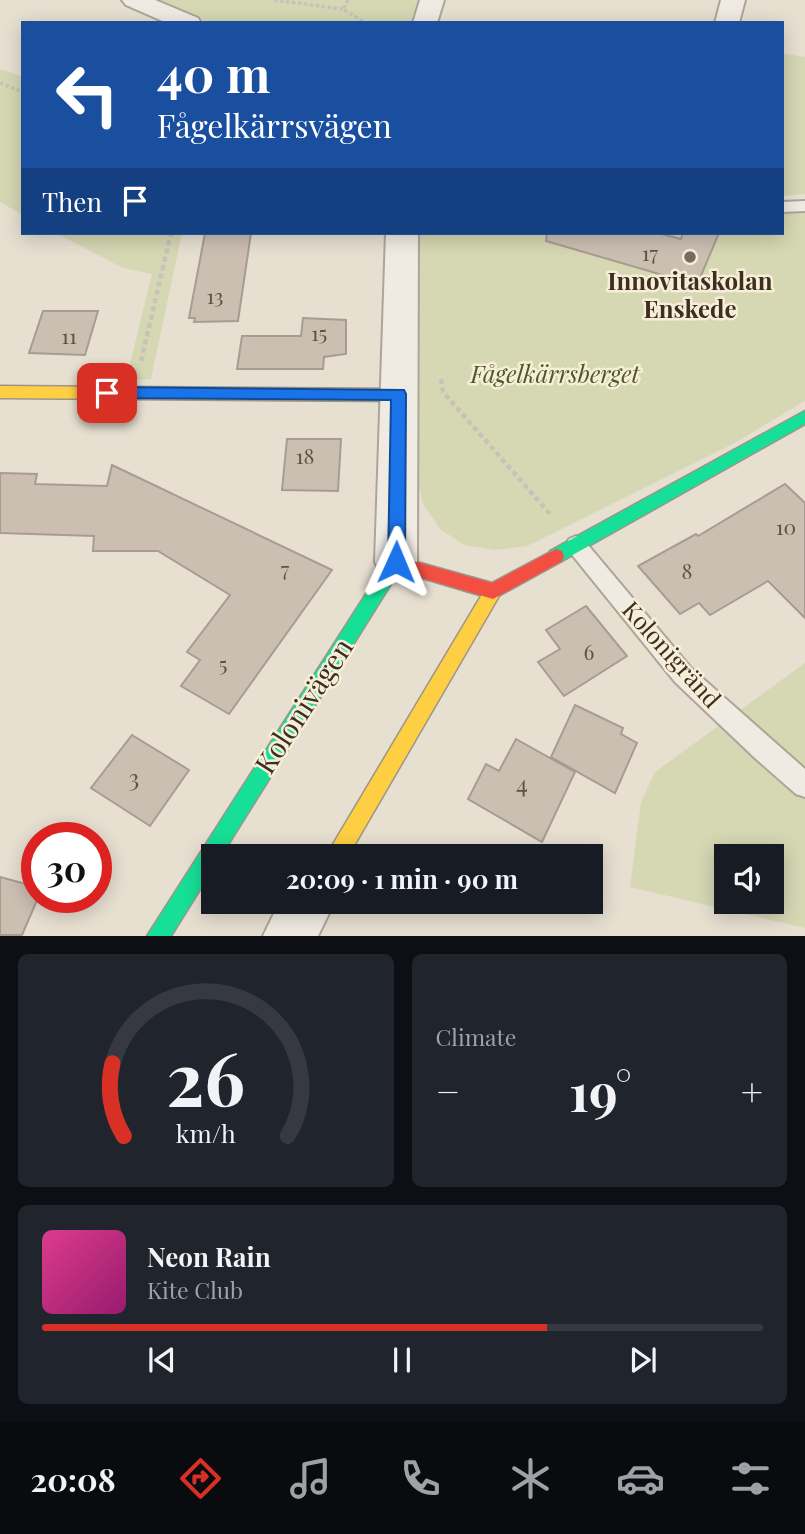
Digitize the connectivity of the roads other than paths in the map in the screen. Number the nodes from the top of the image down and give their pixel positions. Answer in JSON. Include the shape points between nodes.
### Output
{"nodes":[{"id":1,"x":134,"y":0,"type":"edge"},
{"id":2,"x":432,"y":0,"type":"edge"},
{"id":3,"x":733,"y":0,"type":"edge"},
{"id":4,"x":184,"y":21,"type":"edge"},
{"id":5,"x":426,"y":21,"type":"edge"},
{"id":6,"x":728,"y":21,"type":"edge"},
{"id":7,"x":805,"y":206,"type":"edge"},
{"id":8,"x":784,"y":207,"type":"edge"},
{"id":9,"x":402,"y":235,"type":"edge"},
{"id":10,"x":0,"y":392,"type":"edge"},
{"id":11,"x":399,"y":394,"type":"junction"},
{"id":12,"x":805,"y":417,"type":"edge"},
{"id":13,"x":576,"y":545,"type":"junction"},
{"id":14,"x":396,"y":562,"type":"junction"},
{"id":15,"x":493,"y":591,"type":"junction"},
{"id":16,"x":805,"y":785,"type":"edge"},
{"id":17,"x":343,"y":844,"type":"edge"},
{"id":18,"x":302,"y":914,"type":"edge"},
{"id":19,"x":158,"y":936,"type":"edge"},
{"id":20,"x":289,"y":936,"type":"edge"}],
"edges":[{"from":1,"to":4,"type":"street"},
{"from":2,"to":5,"type":"street"},
{"from":3,"to":6,"type":"street"},
{"from":7,"to":8,"type":"lane"},
{"from":9,"to":11,"type":"street"},
{"from":10,"to":11,"type":"street"},
{"from":11,"to":14,"type":"street"},
{"from":12,"to":13,"type":"street"},
{"from":13,"to":15,"type":"street"},
{"from":13,"to":16,"type":"lane","name":"Kolonigränd","via":[[683,675]]},
{"from":14,"to":15,"type":"street"},
{"from":14,"to":19,"type":"street","name":"Kolonivägen"},
{"from":15,"to":17,"type":"street"},
{"from":18,"to":20,"type":"street"}]}
